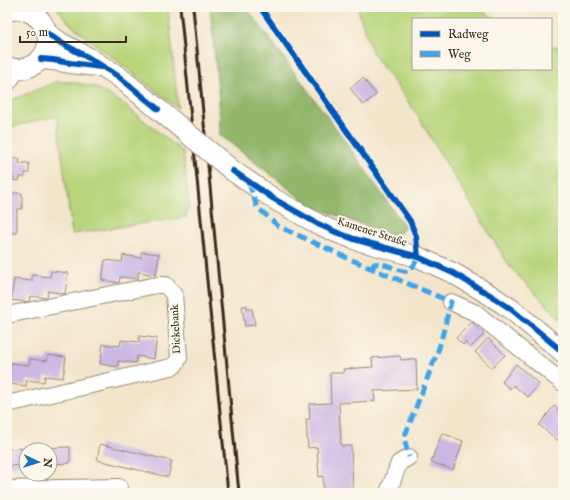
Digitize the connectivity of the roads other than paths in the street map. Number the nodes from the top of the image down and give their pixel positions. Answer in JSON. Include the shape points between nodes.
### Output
{"nodes":[{"id":1,"x":16,"y":9,"type":"edge"},
{"id":2,"x":48,"y":34,"type":"junction"},
{"id":3,"x":41,"y":59,"type":"junction"},
{"id":4,"x":105,"y":67,"type":"junction"},
{"id":5,"x":11,"y":73,"type":"edge"},
{"id":6,"x":451,"y":302,"type":"dead end"},
{"id":7,"x":7,"y":315,"type":"edge"},
{"id":8,"x":563,"y":352,"type":"edge"},
{"id":9,"x":563,"y":383,"type":"edge"},
{"id":10,"x":7,"y":404,"type":"edge"},
{"id":11,"x":409,"y":457,"type":"dead end"},
{"id":12,"x":119,"y":487,"type":"dead end"},
{"id":13,"x":7,"y":489,"type":"edge"},
{"id":14,"x":388,"y":493,"type":"edge"}],
"edges":[{"from":1,"to":2,"type":"main road","via":[[33,13],[43,22]]},
{"from":2,"to":3,"type":"main road","via":[[48,44]]},
{"from":2,"to":4,"type":"main road","name":"Kamener Straße","via":[[61,44]]},
{"from":3,"to":4,"type":"main road","name":"Kamener Straße"},
{"from":3,"to":5,"type":"main road","via":[[28,68]]},
{"from":4,"to":8,"type":"main road","name":"Kamener Straße","bridge":true,"via":[[233,171],[274,199],[318,224],[349,237],[418,257],[453,273],[511,309]]},
{"from":6,"to":9,"type":"street","via":[[476,313]]},
{"from":7,"to":10,"type":"street","name":"Dickebank","via":[[166,285],[174,295],[179,358],[171,367]]},
{"from":11,"to":14,"type":"street","via":[[399,463]]},
{"from":12,"to":13,"type":"street"}]}
